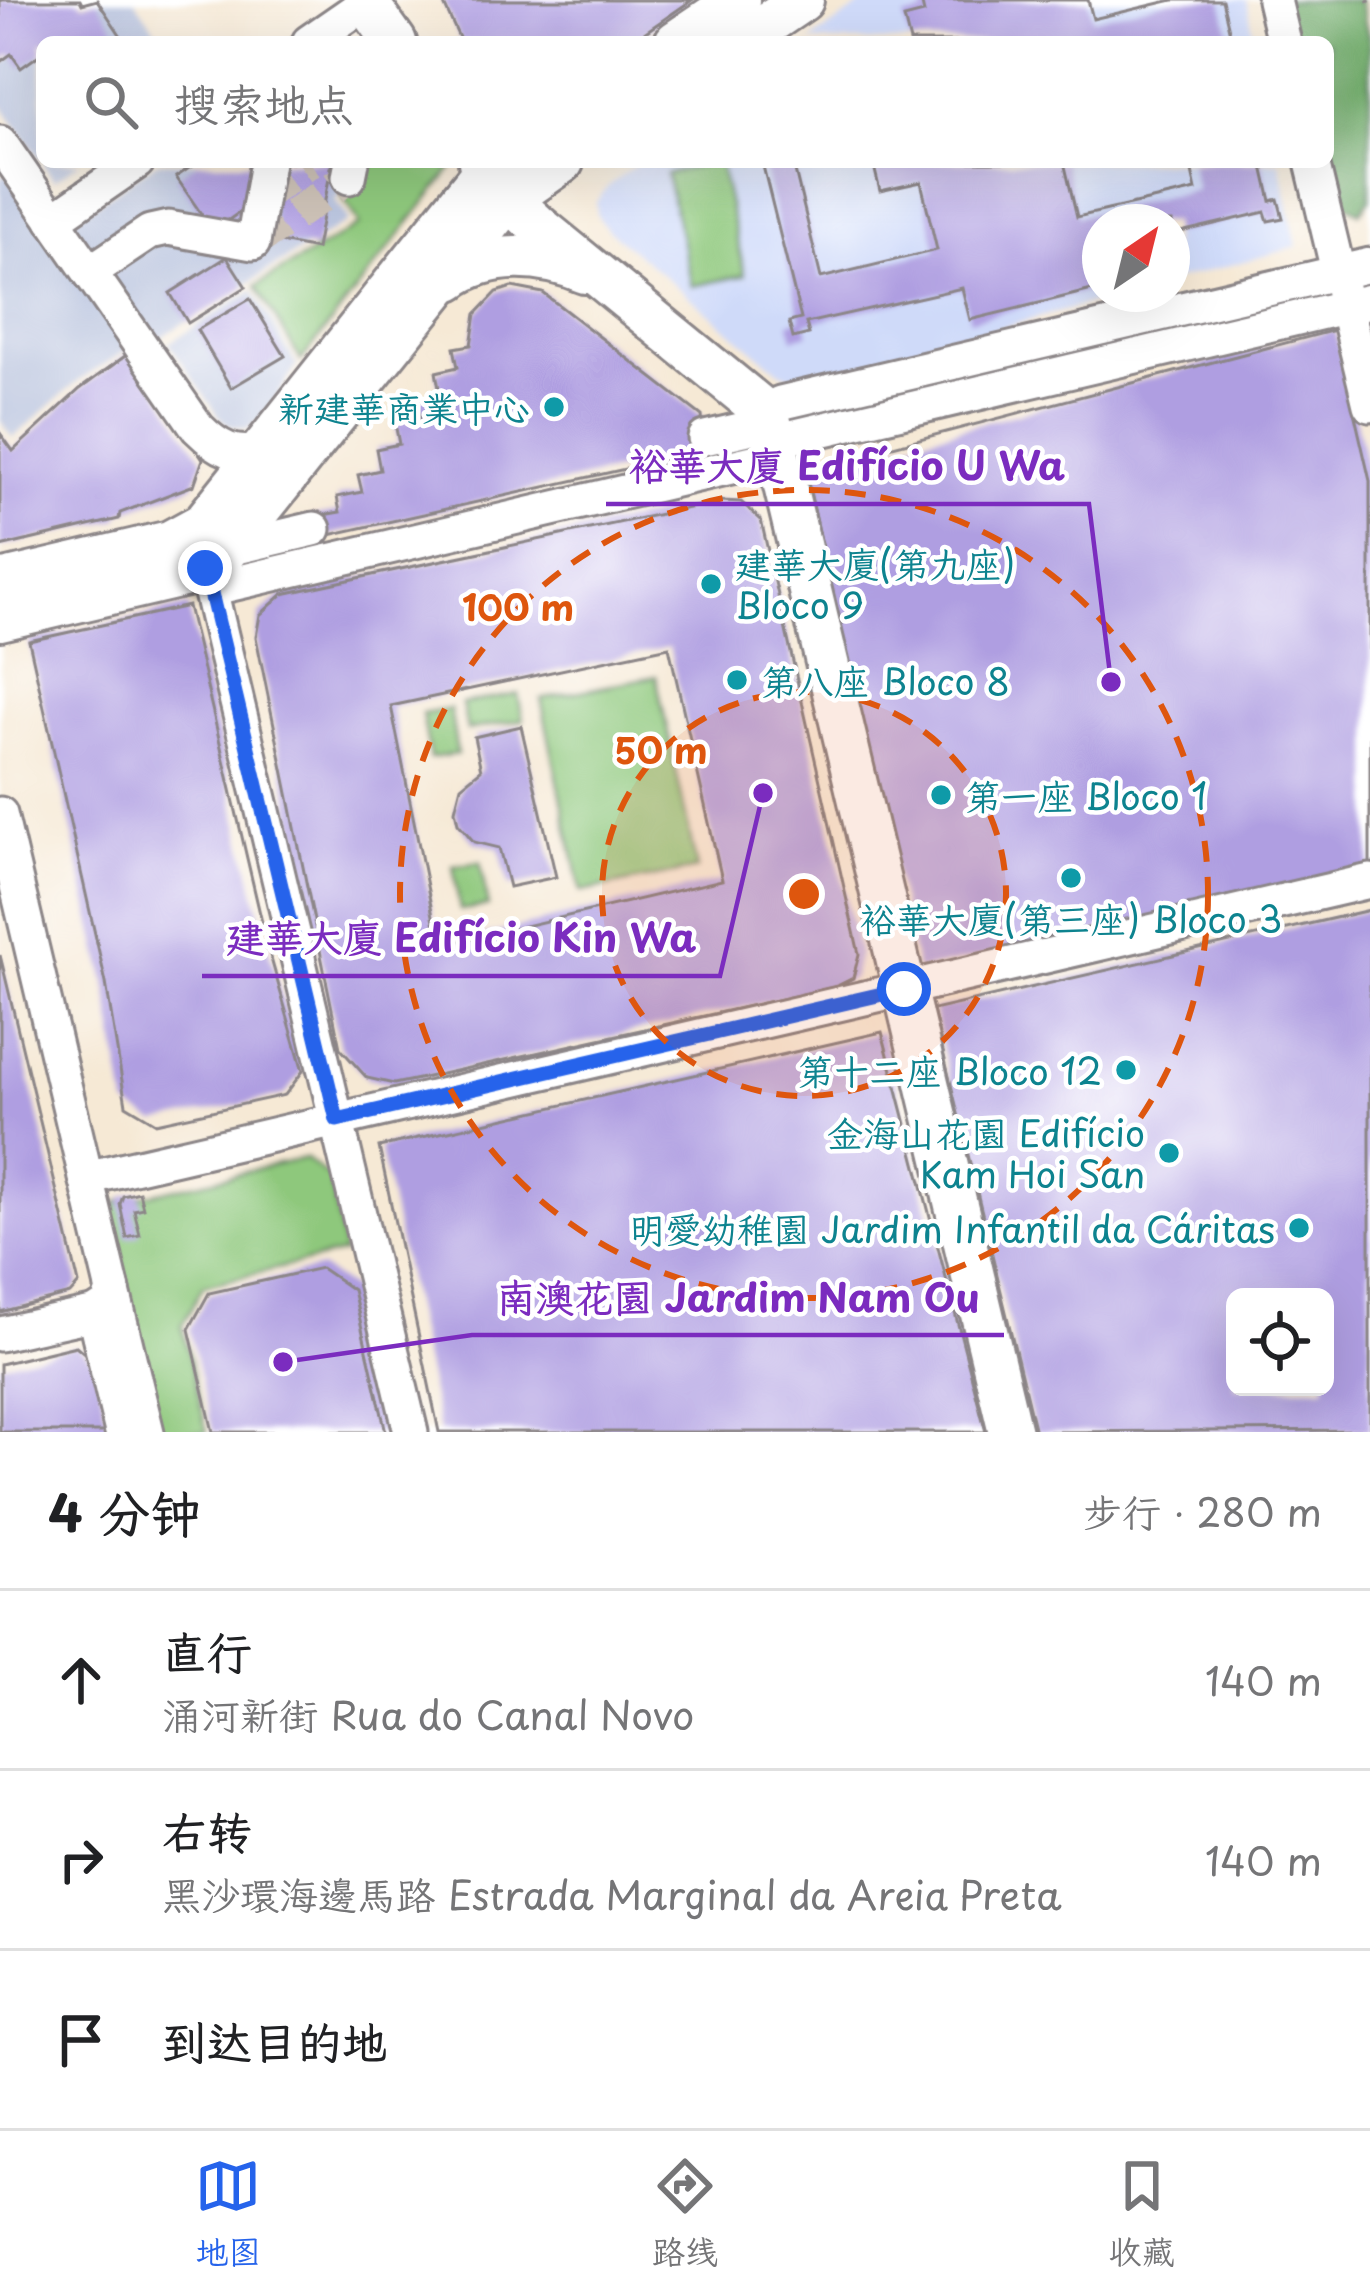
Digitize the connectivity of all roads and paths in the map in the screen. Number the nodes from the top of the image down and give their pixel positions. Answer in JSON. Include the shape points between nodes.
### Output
{"nodes":[{"id":1,"x":738,"y":0,"type":"edge"},
{"id":2,"x":802,"y":0,"type":"edge"},
{"id":3,"x":1274,"y":0,"type":"edge"},
{"id":4,"x":366,"y":1,"type":"edge"},
{"id":5,"x":318,"y":36,"type":"edge"},
{"id":6,"x":391,"y":36,"type":"edge"},
{"id":7,"x":685,"y":36,"type":"edge"},
{"id":8,"x":749,"y":36,"type":"edge"},
{"id":9,"x":1283,"y":36,"type":"edge"},
{"id":10,"x":0,"y":143,"type":"edge"},
{"id":11,"x":128,"y":168,"type":"edge"},
{"id":12,"x":266,"y":168,"type":"edge"},
{"id":13,"x":524,"y":168,"type":"edge"},
{"id":14,"x":1314,"y":168,"type":"edge"},
{"id":15,"x":493,"y":173,"type":"edge"},
{"id":16,"x":53,"y":220,"type":"junction"},
{"id":17,"x":1354,"y":268,"type":"edge"},
{"id":18,"x":90,"y":272,"type":"junction"},
{"id":19,"x":597,"y":277,"type":"junction"},
{"id":20,"x":434,"y":294,"type":"junction"},
{"id":21,"x":1358,"y":304,"type":"edge"},
{"id":22,"x":1370,"y":405,"type":"edge"},
{"id":23,"x":772,"y":433,"type":"junction"},
{"id":24,"x":705,"y":438,"type":"dead end"},
{"id":25,"x":265,"y":450,"type":"junction"},
{"id":26,"x":314,"y":529,"type":"dead end"},
{"id":27,"x":216,"y":568,"type":"junction"},
{"id":28,"x":47,"y":571,"type":"junction"},
{"id":29,"x":0,"y":582,"type":"edge"},
{"id":30,"x":0,"y":619,"type":"edge"},
{"id":31,"x":0,"y":814,"type":"edge"},
{"id":32,"x":1370,"y":880,"type":"edge"},
{"id":33,"x":904,"y":989,"type":"junction"},
{"id":34,"x":337,"y":1120,"type":"junction"},
{"id":35,"x":86,"y":1178,"type":"junction"},
{"id":36,"x":103,"y":1300,"type":"junction"},
{"id":37,"x":0,"y":1334,"type":"edge"},
{"id":38,"x":122,"y":1432,"type":"edge"},
{"id":39,"x":147,"y":1432,"type":"edge"},
{"id":40,"x":411,"y":1432,"type":"edge"},
{"id":41,"x":1010,"y":1432,"type":"edge"}],
"edges":[{"from":1,"to":7,"type":"main road"},
{"from":2,"to":8,"type":"main road"},
{"from":3,"to":9,"type":"street"},
{"from":4,"to":5,"type":"street"},
{"from":4,"to":6,"type":"main road"},
{"from":10,"to":16,"type":"street"},
{"from":11,"to":16,"type":"street"},
{"from":12,"to":18,"type":"street","via":[[253,243],[168,228]]},
{"from":13,"to":15,"type":"main road"},
{"from":14,"to":17,"type":"street"},
{"from":15,"to":19,"type":"main road"},
{"from":15,"to":20,"type":"main road"},
{"from":15,"to":25,"type":"main road"},
{"from":16,"to":18,"type":"street"},
{"from":17,"to":21,"type":"street"},
{"from":17,"to":23,"type":"street","via":[[780,403]]},
{"from":18,"to":25,"type":"street","via":[[210,440],[229,452]]},
{"from":19,"to":20,"type":"main road","via":[[510,258],[465,270]]},
{"from":19,"to":23,"type":"main road"},
{"from":20,"to":27,"type":"main road"},
{"from":21,"to":22,"type":"street"},
{"from":21,"to":23,"type":"street"},
{"from":23,"to":24,"type":"street"},
{"from":23,"to":27,"type":"street"},
{"from":23,"to":33,"type":"main road"},
{"from":25,"to":28,"type":"main road","via":[[212,516],[185,536]]},
{"from":26,"to":27,"type":"street"},
{"from":27,"to":28,"type":"main road","via":[[175,556],[100,571]]},
{"from":27,"to":30,"type":"main road"},
{"from":27,"to":34,"type":"street"},
{"from":28,"to":29,"type":"main road"},
{"from":31,"to":35,"type":"street"},
{"from":32,"to":33,"type":"street"},
{"from":33,"to":34,"type":"street"},
{"from":33,"to":41,"type":"main road"},
{"from":34,"to":35,"type":"street"},
{"from":34,"to":40,"type":"street"},
{"from":35,"to":36,"type":"street"},
{"from":36,"to":37,"type":"street"},
{"from":36,"to":38,"type":"street"},
{"from":36,"to":39,"type":"street"}]}
